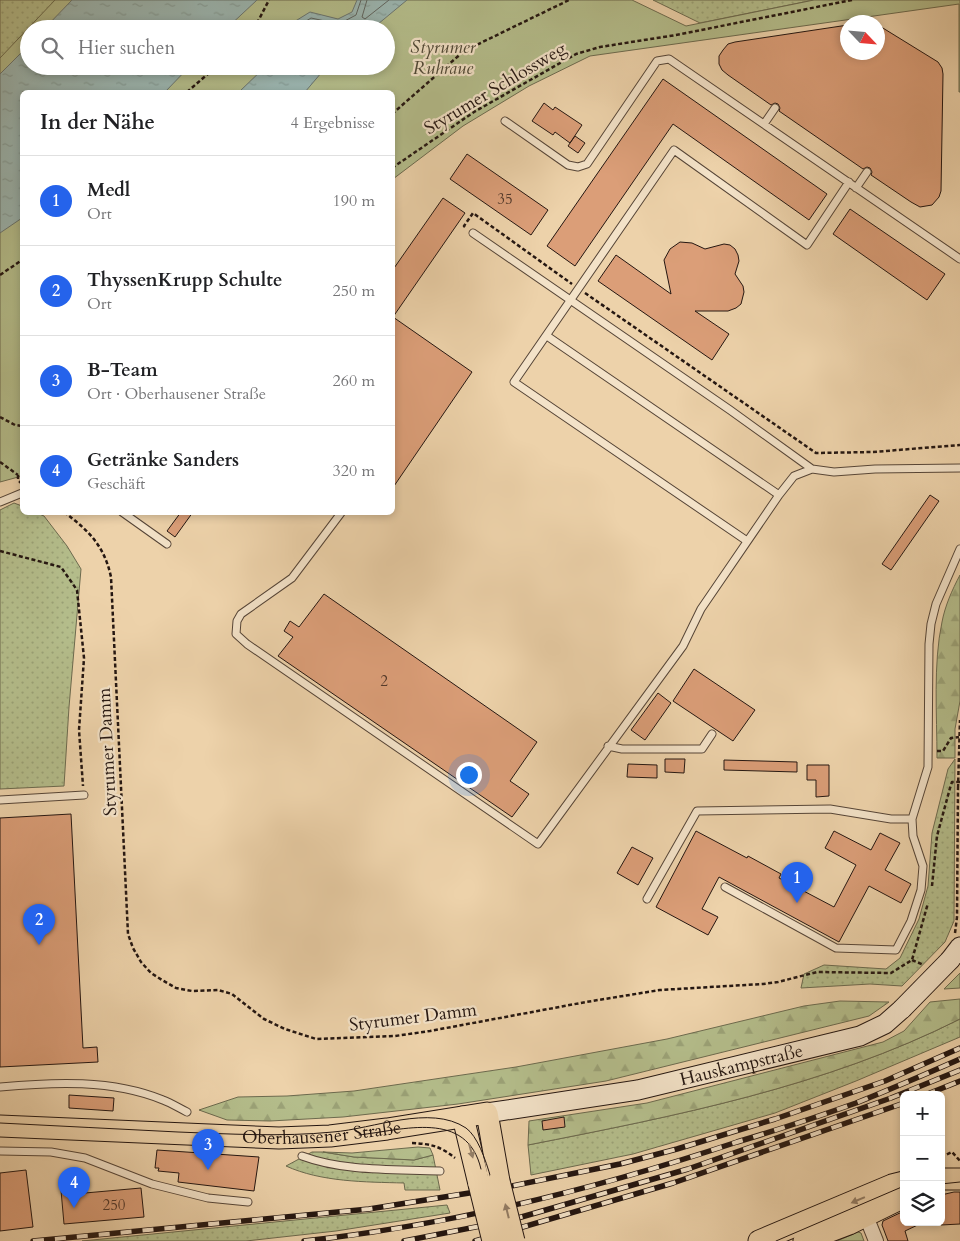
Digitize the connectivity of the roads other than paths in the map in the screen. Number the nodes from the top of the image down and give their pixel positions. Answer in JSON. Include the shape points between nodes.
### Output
{"nodes":[{"id":1,"x":775,"y":108,"type":"dead end"},
{"id":2,"x":506,"y":121,"type":"dead end"},
{"id":3,"x":764,"y":124,"type":"junction"},
{"id":4,"x":867,"y":172,"type":"dead end"},
{"id":5,"x":849,"y":182,"type":"junction"},
{"id":6,"x":856,"y":188,"type":"junction"},
{"id":7,"x":472,"y":233,"type":"road end"},
{"id":8,"x":960,"y":259,"type":"edge"},
{"id":9,"x":570,"y":300,"type":"junction"},
{"id":10,"x":547,"y":336,"type":"junction"},
{"id":11,"x":960,"y":468,"type":"edge"},
{"id":12,"x":812,"y":469,"type":"junction"},
{"id":13,"x":20,"y":495,"type":"edge"},
{"id":14,"x":779,"y":495,"type":"junction"},
{"id":15,"x":0,"y":502,"type":"edge"},
{"id":16,"x":126,"y":515,"type":"edge"},
{"id":17,"x":339,"y":515,"type":"edge"},
{"id":18,"x":747,"y":541,"type":"junction"},
{"id":19,"x":167,"y":544,"type":"dead end"},
{"id":20,"x":960,"y":549,"type":"edge"},
{"id":21,"x":712,"y":734,"type":"dead end"},
{"id":22,"x":608,"y":746,"type":"junction"},
{"id":23,"x":84,"y":795,"type":"road end"},
{"id":24,"x":0,"y":800,"type":"edge"},
{"id":25,"x":912,"y":820,"type":"junction"},
{"id":26,"x":726,"y":886,"type":"dead end"},
{"id":27,"x":648,"y":900,"type":"dead end"},
{"id":28,"x":954,"y":948,"type":"edge"},
{"id":29,"x":0,"y":1087,"type":"edge"},
{"id":30,"x":186,"y":1112,"type":"dead end"},
{"id":31,"x":475,"y":1115,"type":"junction"},
{"id":32,"x":0,"y":1126,"type":"edge"},
{"id":33,"x":0,"y":1150,"type":"edge"},
{"id":34,"x":302,"y":1156,"type":"dead end"},
{"id":35,"x":440,"y":1171,"type":"dead end"},
{"id":36,"x":945,"y":1179,"type":"edge"},
{"id":37,"x":960,"y":1179,"type":"edge"},
{"id":38,"x":489,"y":1183,"type":"junction"},
{"id":39,"x":900,"y":1183,"type":"edge"},
{"id":40,"x":900,"y":1199,"type":"edge"},
{"id":41,"x":248,"y":1202,"type":"dead end"},
{"id":42,"x":866,"y":1216,"type":"junction"},
{"id":43,"x":493,"y":1241,"type":"edge"},
{"id":44,"x":514,"y":1241,"type":"edge"},
{"id":45,"x":759,"y":1241,"type":"edge"},
{"id":46,"x":804,"y":1241,"type":"edge"},
{"id":47,"x":876,"y":1241,"type":"edge"}],
"edges":[{"from":1,"to":3,"type":"lane"},
{"from":2,"to":3,"type":"lane","via":[[568,165],[587,164],[657,61],[669,59]]},
{"from":3,"to":5,"type":"lane"},
{"from":4,"to":6,"type":"lane"},
{"from":5,"to":6,"type":"lane"},
{"from":5,"to":9,"type":"lane","via":[[807,245],[674,150]]},
{"from":6,"to":8,"type":"lane"},
{"from":7,"to":9,"type":"lane"},
{"from":9,"to":10,"type":"lane"},
{"from":9,"to":12,"type":"lane"},
{"from":10,"to":14,"type":"lane"},
{"from":10,"to":18,"type":"lane","via":[[514,382]]},
{"from":11,"to":12,"type":"lane","via":[[834,472]]},
{"from":12,"to":14,"type":"lane","via":[[794,476]]},
{"from":13,"to":15,"type":"lane"},
{"from":14,"to":18,"type":"lane"},
{"from":16,"to":19,"type":"lane"},
{"from":17,"to":22,"type":"lane","via":[[292,578],[241,614],[236,626],[236,634],[240,638],[538,844]]},
{"from":18,"to":22,"type":"lane","via":[[701,609],[683,646]]},
{"from":20,"to":25,"type":"lane","via":[[936,604],[931,624],[928,767]]},
{"from":21,"to":22,"type":"lane","via":[[702,749],[622,749]]},
{"from":23,"to":24,"type":"lane"},
{"from":25,"to":26,"type":"lane","via":[[913,836],[923,866],[921,890],[911,921],[896,950],[836,948]]},
{"from":25,"to":27,"type":"lane","via":[[830,809],[696,811]]},
{"from":28,"to":31,"type":"main road","name":"Hauskampstraße","bridge":true,"via":[[902,1009],[885,1024],[860,1036],[638,1090]]},
{"from":29,"to":30,"type":"lane","via":[[110,1086],[149,1096]]},
{"from":31,"to":32,"type":"main road","name":"Oberhausener Straße","via":[[330,1136],[263,1138]]},
{"from":31,"to":38,"type":"main road"},
{"from":33,"to":41,"type":"lane","via":[[51,1152],[85,1158],[152,1184],[208,1198]]},
{"from":34,"to":35,"type":"lane","via":[[317,1162],[342,1165]]},
{"from":36,"to":37,"type":"main road"},
{"from":38,"to":43,"type":"main road","bridge":true},
{"from":44,"to":38,"type":"main road","one_way":true,"bridge":true},
{"from":39,"to":45,"type":"main road","one_way":true},
{"from":40,"to":42,"type":"main road"},
{"from":42,"to":46,"type":"main road"},
{"from":42,"to":47,"type":"street"}]}
